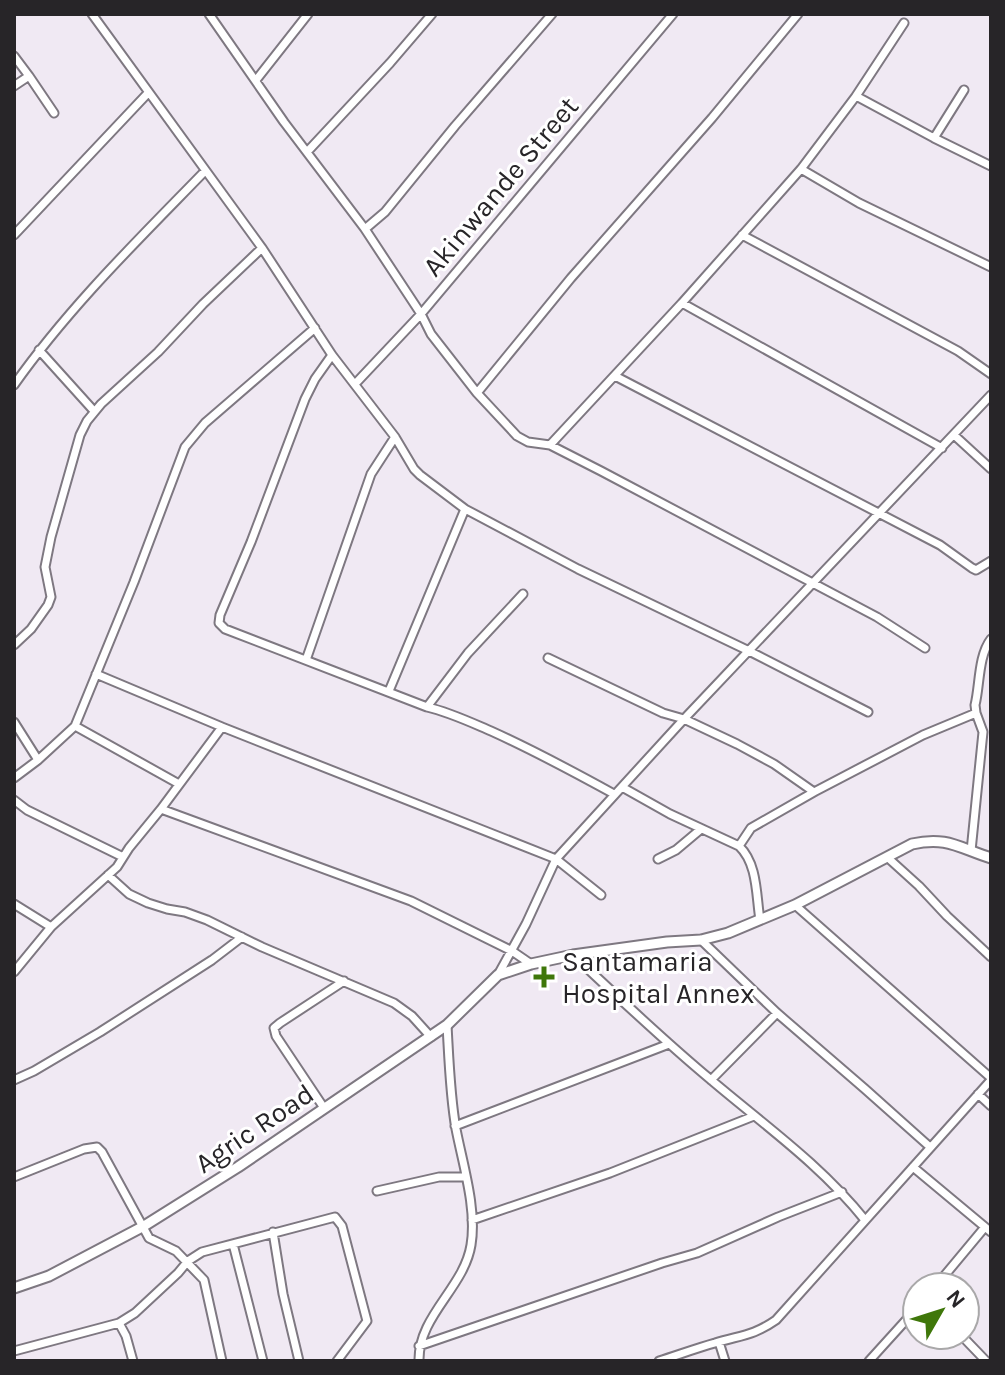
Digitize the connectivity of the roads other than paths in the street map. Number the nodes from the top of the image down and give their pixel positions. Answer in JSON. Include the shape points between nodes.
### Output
{"nodes":[{"id":1,"x":92,"y":14,"type":"edge"},
{"id":2,"x":209,"y":14,"type":"edge"},
{"id":3,"x":308,"y":14,"type":"edge"},
{"id":4,"x":432,"y":14,"type":"edge"},
{"id":5,"x":552,"y":14,"type":"edge"},
{"id":6,"x":673,"y":14,"type":"edge"},
{"id":7,"x":798,"y":14,"type":"edge"},
{"id":8,"x":904,"y":23,"type":"dead end"},
{"id":9,"x":14,"y":56,"type":"edge"},
{"id":10,"x":29,"y":76,"type":"junction"},
{"id":11,"x":256,"y":80,"type":"junction"},
{"id":12,"x":14,"y":86,"type":"edge"},
{"id":13,"x":964,"y":90,"type":"dead end"},
{"id":14,"x":148,"y":93,"type":"junction"},
{"id":15,"x":856,"y":96,"type":"junction"},
{"id":16,"x":54,"y":113,"type":"dead end"},
{"id":17,"x":934,"y":138,"type":"junction"},
{"id":18,"x":307,"y":152,"type":"junction"},
{"id":19,"x":991,"y":166,"type":"edge"},
{"id":20,"x":801,"y":169,"type":"junction"},
{"id":21,"x":205,"y":171,"type":"junction"},
{"id":22,"x":365,"y":229,"type":"junction"},
{"id":23,"x":14,"y":235,"type":"edge"},
{"id":24,"x":742,"y":235,"type":"junction"},
{"id":25,"x":262,"y":248,"type":"junction"},
{"id":26,"x":991,"y":267,"type":"edge"},
{"id":27,"x":682,"y":303,"type":"junction"},
{"id":28,"x":421,"y":314,"type":"junction"},
{"id":29,"x":315,"y":328,"type":"junction"},
{"id":30,"x":39,"y":350,"type":"junction"},
{"id":31,"x":332,"y":355,"type":"junction"},
{"id":32,"x":991,"y":374,"type":"edge"},
{"id":33,"x":615,"y":376,"type":"junction"},
{"id":34,"x":355,"y":384,"type":"junction"},
{"id":35,"x":14,"y":385,"type":"edge"},
{"id":36,"x":477,"y":393,"type":"junction"},
{"id":37,"x":991,"y":395,"type":"edge"},
{"id":38,"x":94,"y":411,"type":"junction"},
{"id":39,"x":954,"y":435,"type":"junction"},
{"id":40,"x":395,"y":437,"type":"junction"},
{"id":41,"x":550,"y":445,"type":"junction"},
{"id":42,"x":942,"y":448,"type":"junction"},
{"id":43,"x":991,"y":469,"type":"edge"},
{"id":44,"x":465,"y":509,"type":"junction"},
{"id":45,"x":880,"y":513,"type":"junction"},
{"id":46,"x":991,"y":561,"type":"edge"},
{"id":47,"x":812,"y":583,"type":"junction"},
{"id":48,"x":523,"y":594,"type":"dead end"},
{"id":49,"x":991,"y":639,"type":"edge"},
{"id":50,"x":14,"y":645,"type":"edge"},
{"id":51,"x":925,"y":648,"type":"dead end"},
{"id":52,"x":749,"y":651,"type":"junction"},
{"id":53,"x":548,"y":658,"type":"dead end"},
{"id":54,"x":306,"y":660,"type":"junction"},
{"id":55,"x":96,"y":674,"type":"junction"},
{"id":56,"x":389,"y":691,"type":"junction"},
{"id":57,"x":427,"y":707,"type":"junction"},
{"id":58,"x":868,"y":712,"type":"dead end"},
{"id":59,"x":976,"y":713,"type":"junction"},
{"id":60,"x":684,"y":719,"type":"junction"},
{"id":61,"x":14,"y":722,"type":"edge"},
{"id":62,"x":75,"y":726,"type":"junction"},
{"id":63,"x":222,"y":727,"type":"junction"},
{"id":64,"x":38,"y":760,"type":"junction"},
{"id":65,"x":14,"y":778,"type":"edge"},
{"id":66,"x":179,"y":784,"type":"junction"},
{"id":67,"x":622,"y":787,"type":"junction"},
{"id":68,"x":814,"y":792,"type":"junction"},
{"id":69,"x":614,"y":794,"type":"junction"},
{"id":70,"x":14,"y":800,"type":"edge"},
{"id":71,"x":161,"y":809,"type":"junction"},
{"id":72,"x":701,"y":829,"type":"junction"},
{"id":73,"x":739,"y":846,"type":"junction"},
{"id":74,"x":971,"y":851,"type":"junction"},
{"id":75,"x":123,"y":857,"type":"junction"},
{"id":76,"x":887,"y":857,"type":"junction"},
{"id":77,"x":991,"y":858,"type":"edge"},
{"id":78,"x":556,"y":859,"type":"junction"},
{"id":79,"x":658,"y":859,"type":"dead end"},
{"id":80,"x":108,"y":875,"type":"junction"},
{"id":81,"x":601,"y":895,"type":"dead end"},
{"id":82,"x":14,"y":904,"type":"edge"},
{"id":83,"x":795,"y":905,"type":"junction"},
{"id":84,"x":760,"y":920,"type":"junction"},
{"id":85,"x":51,"y":927,"type":"junction"},
{"id":86,"x":242,"y":937,"type":"junction"},
{"id":87,"x":701,"y":940,"type":"junction"},
{"id":88,"x":512,"y":951,"type":"junction"},
{"id":89,"x":573,"y":955,"type":"junction"},
{"id":90,"x":991,"y":957,"type":"edge"},
{"id":91,"x":531,"y":964,"type":"junction"},
{"id":92,"x":14,"y":972,"type":"edge"},
{"id":93,"x":498,"y":975,"type":"junction"},
{"id":94,"x":344,"y":981,"type":"junction"},
{"id":95,"x":777,"y":1013,"type":"junction"},
{"id":96,"x":447,"y":1025,"type":"junction"},
{"id":97,"x":431,"y":1037,"type":"junction"},
{"id":98,"x":669,"y":1044,"type":"junction"},
{"id":99,"x":991,"y":1079,"type":"edge"},
{"id":100,"x":14,"y":1080,"type":"edge"},
{"id":101,"x":711,"y":1080,"type":"junction"},
{"id":102,"x":978,"y":1094,"type":"junction"},
{"id":103,"x":991,"y":1106,"type":"edge"},
{"id":104,"x":324,"y":1108,"type":"junction"},
{"id":105,"x":754,"y":1116,"type":"junction"},
{"id":106,"x":455,"y":1126,"type":"junction"},
{"id":107,"x":930,"y":1147,"type":"junction"},
{"id":108,"x":913,"y":1167,"type":"junction"},
{"id":109,"x":14,"y":1177,"type":"edge"},
{"id":110,"x":466,"y":1177,"type":"junction"},
{"id":111,"x":377,"y":1191,"type":"dead end"},
{"id":112,"x":842,"y":1192,"type":"junction"},
{"id":113,"x":472,"y":1220,"type":"junction"},
{"id":114,"x":865,"y":1220,"type":"junction"},
{"id":115,"x":144,"y":1226,"type":"junction"},
{"id":116,"x":988,"y":1229,"type":"edge"},
{"id":117,"x":273,"y":1232,"type":"junction"},
{"id":118,"x":233,"y":1244,"type":"junction"},
{"id":119,"x":188,"y":1261,"type":"junction"},
{"id":120,"x":950,"y":1271,"type":"edge"},
{"id":121,"x":14,"y":1288,"type":"edge"},
{"id":122,"x":119,"y":1323,"type":"junction"},
{"id":123,"x":901,"y":1326,"type":"edge"},
{"id":124,"x":719,"y":1342,"type":"junction"},
{"id":125,"x":419,"y":1346,"type":"junction"},
{"id":126,"x":14,"y":1351,"type":"edge"},
{"id":127,"x":17,"y":1361,"type":"edge"},
{"id":128,"x":133,"y":1361,"type":"edge"},
{"id":129,"x":222,"y":1361,"type":"edge"},
{"id":130,"x":263,"y":1361,"type":"edge"},
{"id":131,"x":299,"y":1361,"type":"edge"},
{"id":132,"x":337,"y":1361,"type":"edge"},
{"id":133,"x":419,"y":1361,"type":"edge"},
{"id":134,"x":659,"y":1361,"type":"edge"},
{"id":135,"x":725,"y":1361,"type":"edge"},
{"id":136,"x":869,"y":1361,"type":"edge"}],
"edges":[{"from":1,"to":14,"type":"street"},
{"from":2,"to":11,"type":"street"},
{"from":3,"to":11,"type":"street"},
{"from":4,"to":18,"type":"street"},
{"from":5,"to":22,"type":"street","via":[[400,195]]},
{"from":6,"to":28,"type":"street","name":"Akinwande Street"},
{"from":7,"to":36,"type":"street"},
{"from":8,"to":15,"type":"street"},
{"from":9,"to":10,"type":"street"},
{"from":10,"to":12,"type":"street"},
{"from":10,"to":16,"type":"street"},
{"from":11,"to":18,"type":"street"},
{"from":13,"to":17,"type":"street"},
{"from":14,"to":21,"type":"street"},
{"from":14,"to":23,"type":"street"},
{"from":15,"to":17,"type":"street"},
{"from":15,"to":20,"type":"street"},
{"from":17,"to":19,"type":"street"},
{"from":18,"to":22,"type":"street"},
{"from":20,"to":24,"type":"street"},
{"from":20,"to":26,"type":"street"},
{"from":21,"to":25,"type":"street"},
{"from":21,"to":30,"type":"street"},
{"from":22,"to":28,"type":"street"},
{"from":24,"to":27,"type":"street"},
{"from":24,"to":32,"type":"street"},
{"from":25,"to":29,"type":"street"},
{"from":25,"to":38,"type":"street"},
{"from":27,"to":33,"type":"street"},
{"from":27,"to":42,"type":"street"},
{"from":28,"to":34,"type":"street","name":"Akinwande Street"},
{"from":28,"to":36,"type":"street"},
{"from":29,"to":31,"type":"street"},
{"from":29,"to":55,"type":"street","via":[[205,423],[185,447]]},
{"from":30,"to":35,"type":"street"},
{"from":30,"to":38,"type":"street"},
{"from":31,"to":34,"type":"street"},
{"from":31,"to":54,"type":"street","via":[[305,399],[219,623]]},
{"from":33,"to":41,"type":"street"},
{"from":33,"to":45,"type":"street"},
{"from":34,"to":40,"type":"street"},
{"from":36,"to":41,"type":"street","via":[[517,436]]},
{"from":37,"to":39,"type":"street"},
{"from":38,"to":50,"type":"street","via":[[80,435],[51,537],[45,567],[51,597]]},
{"from":39,"to":42,"type":"street"},
{"from":39,"to":43,"type":"street"},
{"from":40,"to":44,"type":"street","via":[[414,469]]},
{"from":40,"to":54,"type":"street","via":[[371,474]]},
{"from":41,"to":47,"type":"street"},
{"from":42,"to":45,"type":"street"},
{"from":44,"to":52,"type":"street"},
{"from":44,"to":56,"type":"street"},
{"from":45,"to":46,"type":"street","via":[[976,570]]},
{"from":45,"to":47,"type":"street"},
{"from":47,"to":51,"type":"street"},
{"from":47,"to":52,"type":"street"},
{"from":48,"to":57,"type":"street"},
{"from":49,"to":59,"type":"street"},
{"from":52,"to":58,"type":"street"},
{"from":52,"to":60,"type":"street"},
{"from":53,"to":60,"type":"street"},
{"from":54,"to":56,"type":"street"},
{"from":55,"to":62,"type":"street"},
{"from":55,"to":63,"type":"street"},
{"from":56,"to":57,"type":"street"},
{"from":57,"to":69,"type":"street","via":[[517,743]]},
{"from":59,"to":68,"type":"street"},
{"from":59,"to":74,"type":"street","via":[[983,732]]},
{"from":60,"to":67,"type":"street"},
{"from":60,"to":68,"type":"street","via":[[750,750]]},
{"from":61,"to":64,"type":"street"},
{"from":62,"to":64,"type":"street"},
{"from":62,"to":66,"type":"street"},
{"from":63,"to":66,"type":"street"},
{"from":63,"to":78,"type":"street"},
{"from":64,"to":65,"type":"street"},
{"from":66,"to":71,"type":"street"},
{"from":67,"to":69,"type":"street"},
{"from":67,"to":72,"type":"street"},
{"from":68,"to":73,"type":"street","via":[[751,828]]},
{"from":69,"to":78,"type":"street"},
{"from":70,"to":75,"type":"street"},
{"from":71,"to":75,"type":"street"},
{"from":71,"to":88,"type":"street","via":[[411,901]]},
{"from":72,"to":73,"type":"street"},
{"from":72,"to":79,"type":"street"},
{"from":73,"to":84,"type":"street","via":[[752,865]]},
{"from":74,"to":76,"type":"street","via":[[931,840]]},
{"from":74,"to":77,"type":"street"},
{"from":75,"to":80,"type":"street"},
{"from":76,"to":83,"type":"street"},
{"from":76,"to":90,"type":"street"},
{"from":78,"to":81,"type":"street"},
{"from":78,"to":88,"type":"street"},
{"from":80,"to":85,"type":"street"},
{"from":80,"to":86,"type":"street","via":[[148,903],[196,916]]},
{"from":82,"to":85,"type":"street"},
{"from":83,"to":84,"type":"street"},
{"from":83,"to":99,"type":"street"},
{"from":84,"to":87,"type":"street"},
{"from":85,"to":92,"type":"street"},
{"from":86,"to":94,"type":"street"},
{"from":86,"to":100,"type":"street","via":[[100,1032]]},
{"from":87,"to":89,"type":"street"},
{"from":87,"to":95,"type":"street"},
{"from":88,"to":91,"type":"street"},
{"from":88,"to":93,"type":"street"},
{"from":89,"to":91,"type":"street"},
{"from":89,"to":98,"type":"street"},
{"from":91,"to":93,"type":"street"},
{"from":93,"to":96,"type":"street","name":"Agric Road"},
{"from":94,"to":97,"type":"street","via":[[394,1003]]},
{"from":94,"to":104,"type":"street","via":[[274,1028]]},
{"from":95,"to":101,"type":"street"},
{"from":95,"to":107,"type":"street"},
{"from":96,"to":97,"type":"street","name":"Agric Road"},
{"from":96,"to":106,"type":"street"},
{"from":97,"to":104,"type":"street","name":"Agric Road"},
{"from":98,"to":101,"type":"street"},
{"from":98,"to":106,"type":"street"},
{"from":99,"to":102,"type":"street"},
{"from":101,"to":105,"type":"street"},
{"from":102,"to":103,"type":"street"},
{"from":102,"to":107,"type":"street"},
{"from":104,"to":115,"type":"street","name":"Agric Road"},
{"from":105,"to":112,"type":"street"},
{"from":105,"to":113,"type":"street"},
{"from":106,"to":110,"type":"street"},
{"from":107,"to":108,"type":"street"},
{"from":108,"to":114,"type":"street"},
{"from":108,"to":116,"type":"street"},
{"from":109,"to":115,"type":"street","via":[[97,1147]]},
{"from":110,"to":111,"type":"street","via":[[439,1177]]},
{"from":110,"to":113,"type":"street"},
{"from":112,"to":114,"type":"street"},
{"from":112,"to":125,"type":"street","via":[[697,1253]]},
{"from":113,"to":125,"type":"street","via":[[466,1267]]},
{"from":114,"to":124,"type":"street","via":[[776,1320],[747,1336]]},
{"from":115,"to":119,"type":"street","via":[[149,1238]]},
{"from":115,"to":121,"type":"street","name":"Agric Road","via":[[49,1276]]},
{"from":116,"to":120,"type":"street"},
{"from":117,"to":118,"type":"street"},
{"from":117,"to":131,"type":"street"},
{"from":117,"to":132,"type":"street","via":[[335,1217],[342,1226],[367,1321]]},
{"from":118,"to":119,"type":"street"},
{"from":118,"to":130,"type":"street"},
{"from":119,"to":122,"type":"street"},
{"from":119,"to":129,"type":"street","via":[[204,1280]]},
{"from":122,"to":126,"type":"street"},
{"from":122,"to":128,"type":"street"},
{"from":123,"to":136,"type":"street"},
{"from":124,"to":134,"type":"street"},
{"from":124,"to":135,"type":"street"},
{"from":125,"to":133,"type":"street"},
{"from":126,"to":127,"type":"street"}]}
